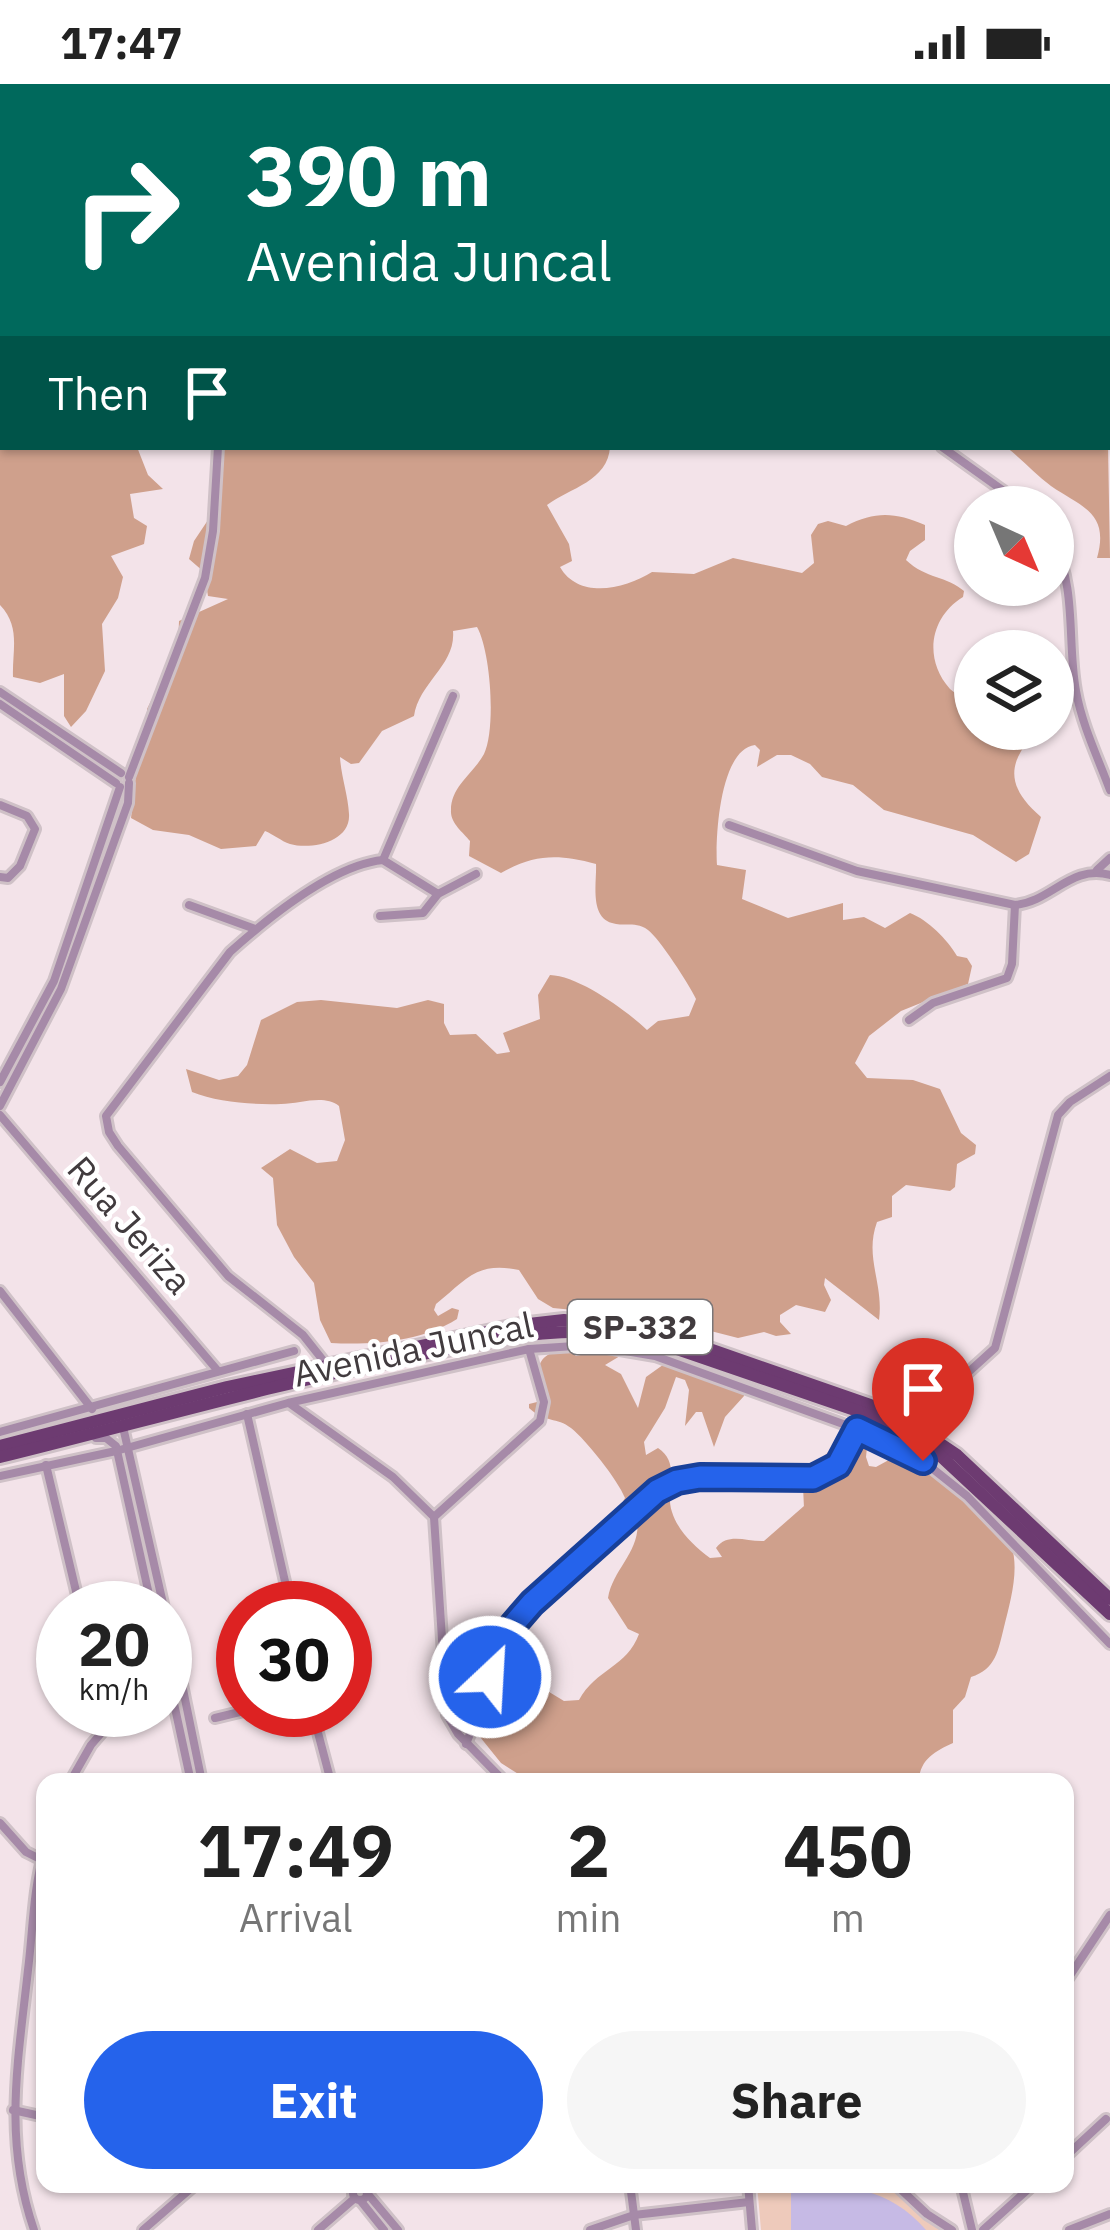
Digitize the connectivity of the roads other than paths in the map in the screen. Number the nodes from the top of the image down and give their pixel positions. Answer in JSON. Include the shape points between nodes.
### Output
{"nodes":[{"id":1,"x":218,"y":450,"type":"edge"},
{"id":2,"x":946,"y":450,"type":"edge"},
{"id":3,"x":997,"y":486,"type":"edge"},
{"id":4,"x":1068,"y":606,"type":"edge"},
{"id":5,"x":0,"y":692,"type":"edge"},
{"id":6,"x":452,"y":696,"type":"dead end"},
{"id":7,"x":0,"y":704,"type":"edge"},
{"id":8,"x":123,"y":781,"type":"junction"},
{"id":9,"x":1110,"y":790,"type":"edge"},
{"id":10,"x":0,"y":805,"type":"edge"},
{"id":11,"x":730,"y":825,"type":"dead end"},
{"id":12,"x":1110,"y":858,"type":"edge"},
{"id":13,"x":383,"y":860,"type":"junction"},
{"id":14,"x":1096,"y":871,"type":"junction"},
{"id":15,"x":476,"y":874,"type":"dead end"},
{"id":16,"x":1110,"y":874,"type":"edge"},
{"id":17,"x":0,"y":877,"type":"edge"},
{"id":18,"x":438,"y":894,"type":"junction"},
{"id":19,"x":1015,"y":904,"type":"junction"},
{"id":20,"x":189,"y":905,"type":"dead end"},
{"id":21,"x":380,"y":916,"type":"dead end"},
{"id":22,"x":255,"y":929,"type":"junction"},
{"id":23,"x":909,"y":1020,"type":"dead end"},
{"id":24,"x":1110,"y":1076,"type":"edge"},
{"id":25,"x":0,"y":1082,"type":"edge"},
{"id":26,"x":0,"y":1110,"type":"edge"},
{"id":27,"x":0,"y":1291,"type":"edge"},
{"id":28,"x":529,"y":1348,"type":"junction"},
{"id":29,"x":294,"y":1351,"type":"dead end"},
{"id":30,"x":326,"y":1364,"type":"junction"},
{"id":31,"x":218,"y":1371,"type":"junction"},
{"id":32,"x":288,"y":1402,"type":"junction"},
{"id":33,"x":94,"y":1414,"type":"junction"},
{"id":34,"x":247,"y":1414,"type":"junction"},
{"id":35,"x":892,"y":1418,"type":"junction"},
{"id":36,"x":123,"y":1427,"type":"junction"},
{"id":37,"x":857,"y":1429,"type":"junction"},
{"id":38,"x":0,"y":1432,"type":"edge"},
{"id":39,"x":82,"y":1437,"type":"junction"},
{"id":40,"x":0,"y":1446,"type":"edge"},
{"id":41,"x":128,"y":1448,"type":"junction"},
{"id":42,"x":116,"y":1451,"type":"junction"},
{"id":43,"x":0,"y":1457,"type":"edge"},
{"id":44,"x":46,"y":1465,"type":"junction"},
{"id":45,"x":0,"y":1476,"type":"edge"},
{"id":46,"x":434,"y":1517,"type":"junction"},
{"id":47,"x":74,"y":1581,"type":"edge"},
{"id":48,"x":146,"y":1581,"type":"edge"},
{"id":49,"x":157,"y":1581,"type":"edge"},
{"id":50,"x":285,"y":1581,"type":"edge"},
{"id":51,"x":1108,"y":1591,"type":"edge"},
{"id":52,"x":1110,"y":1614,"type":"edge"},
{"id":53,"x":1110,"y":1644,"type":"edge"},
{"id":54,"x":97,"y":1737,"type":"edge"},
{"id":55,"x":183,"y":1737,"type":"edge"},
{"id":56,"x":190,"y":1737,"type":"edge"},
{"id":57,"x":319,"y":1737,"type":"edge"},
{"id":58,"x":466,"y":1744,"type":"junction"},
{"id":59,"x":75,"y":1773,"type":"edge"},
{"id":60,"x":189,"y":1773,"type":"edge"},
{"id":61,"x":200,"y":1773,"type":"edge"},
{"id":62,"x":329,"y":1773,"type":"edge"},
{"id":63,"x":496,"y":1773,"type":"edge"},
{"id":64,"x":0,"y":1823,"type":"edge"},
{"id":65,"x":36,"y":1857,"type":"edge"},
{"id":66,"x":1110,"y":1915,"type":"edge"},
{"id":67,"x":36,"y":1919,"type":"edge"},
{"id":68,"x":1074,"y":1969,"type":"edge"},
{"id":69,"x":13,"y":2110,"type":"junction"},
{"id":70,"x":36,"y":2115,"type":"edge"},
{"id":71,"x":1106,"y":2119,"type":"dead end"},
{"id":72,"x":1074,"y":2149,"type":"edge"},
{"id":73,"x":186,"y":2193,"type":"edge"},
{"id":74,"x":355,"y":2193,"type":"edge"},
{"id":75,"x":358,"y":2193,"type":"edge"},
{"id":76,"x":359,"y":2193,"type":"edge"},
{"id":77,"x":631,"y":2193,"type":"edge"},
{"id":78,"x":748,"y":2193,"type":"edge"},
{"id":79,"x":905,"y":2193,"type":"edge"},
{"id":80,"x":964,"y":2193,"type":"edge"},
{"id":81,"x":1024,"y":2193,"type":"edge"},
{"id":82,"x":749,"y":2202,"type":"junction"},
{"id":83,"x":1110,"y":2214,"type":"edge"},
{"id":84,"x":634,"y":2215,"type":"junction"},
{"id":85,"x":34,"y":2230,"type":"edge"},
{"id":86,"x":143,"y":2230,"type":"edge"},
{"id":87,"x":319,"y":2230,"type":"edge"},
{"id":88,"x":384,"y":2230,"type":"edge"},
{"id":89,"x":398,"y":2230,"type":"edge"},
{"id":90,"x":590,"y":2230,"type":"edge"},
{"id":91,"x":636,"y":2230,"type":"edge"},
{"id":92,"x":752,"y":2230,"type":"edge"},
{"id":93,"x":952,"y":2230,"type":"edge"},
{"id":94,"x":972,"y":2230,"type":"edge"},
{"id":95,"x":983,"y":2230,"type":"edge"},
{"id":96,"x":1069,"y":2230,"type":"edge"}],
"edges":[{"from":1,"to":8,"type":"street","via":[[205,578]]},
{"from":2,"to":3,"type":"street"},
{"from":4,"to":9,"type":"street","via":[[1077,699]]},
{"from":5,"to":8,"type":"street"},
{"from":6,"to":13,"type":"street"},
{"from":7,"to":8,"type":"street"},
{"from":8,"to":25,"type":"street","via":[[54,981]]},
{"from":8,"to":26,"type":"street","via":[[128,803],[61,989]]},
{"from":10,"to":17,"type":"street","via":[[27,816],[35,829],[17,871]]},
{"from":11,"to":19,"type":"street","via":[[857,871]]},
{"from":12,"to":14,"type":"street"},
{"from":13,"to":18,"type":"street"},
{"from":13,"to":22,"type":"street","via":[[349,867]]},
{"from":14,"to":16,"type":"street"},
{"from":14,"to":19,"type":"street"},
{"from":15,"to":18,"type":"street"},
{"from":18,"to":21,"type":"street","via":[[423,913]]},
{"from":19,"to":23,"type":"street","via":[[1007,978],[933,1003]]},
{"from":20,"to":22,"type":"street"},
{"from":22,"to":30,"type":"street","via":[[189,1004],[106,1124],[228,1276],[303,1335]]},
{"from":24,"to":35,"type":"street","via":[[1058,1115],[995,1348],[962,1378]]},
{"from":26,"to":31,"type":"street","name":"Rua Jeriza"},
{"from":27,"to":33,"type":"street"},
{"from":28,"to":32,"type":"street","name":"Avenida Juncal"},
{"from":28,"to":37,"type":"street","name":"Avenida Juncal","via":[[639,1351]]},
{"from":28,"to":46,"type":"street","via":[[544,1402],[540,1420]]},
{"from":29,"to":31,"type":"street"},
{"from":30,"to":33,"type":"main road","number":"SP-332"},
{"from":30,"to":35,"type":"main road","number":"SP-332","via":[[543,1321],[617,1324],[652,1329]]},
{"from":31,"to":33,"type":"street"},
{"from":32,"to":34,"type":"street","name":"Avenida Juncal"},
{"from":32,"to":46,"type":"street","via":[[393,1477]]},
{"from":33,"to":36,"type":"main road"},
{"from":33,"to":38,"type":"street"},
{"from":33,"to":40,"type":"main road","number":"SP-332"},
{"from":34,"to":41,"type":"street","name":"Avenida Juncal"},
{"from":34,"to":50,"type":"street"},
{"from":35,"to":36,"type":"main road","number":"SP-332","via":[[648,1339],[563,1329],[347,1370]]},
{"from":35,"to":51,"type":"main road","number":"SP-332","via":[[957,1455]]},
{"from":35,"to":52,"type":"main road","number":"SP-332"},
{"from":36,"to":39,"type":"main road","number":"SP-332"},
{"from":36,"to":41,"type":"street"},
{"from":37,"to":53,"type":"street","name":"Avenida Juncal","via":[[944,1476]]},
{"from":37,"to":58,"type":"street","via":[[826,1474],[700,1477],[677,1481],[635,1507],[513,1625]]},
{"from":39,"to":42,"type":"street","via":[[106,1438]]},
{"from":39,"to":43,"type":"main road","number":"SP-332"},
{"from":41,"to":42,"type":"street","name":"Avenida Juncal"},
{"from":41,"to":49,"type":"street"},
{"from":42,"to":44,"type":"street","name":"Avenida Juncal"},
{"from":42,"to":48,"type":"street"},
{"from":44,"to":45,"type":"street","name":"Avenida Juncal"},
{"from":44,"to":47,"type":"street"},
{"from":46,"to":58,"type":"street","via":[[444,1703]]},
{"from":54,"to":59,"type":"street"},
{"from":55,"to":60,"type":"street"},
{"from":56,"to":61,"type":"street"},
{"from":57,"to":62,"type":"street"},
{"from":58,"to":63,"type":"street"},
{"from":64,"to":65,"type":"street"},
{"from":66,"to":68,"type":"street"},
{"from":67,"to":69,"type":"street"},
{"from":69,"to":70,"type":"street"},
{"from":69,"to":85,"type":"street","via":[[17,2168]]},
{"from":71,"to":72,"type":"street"},
{"from":73,"to":86,"type":"street"},
{"from":74,"to":87,"type":"street"},
{"from":75,"to":88,"type":"street"},
{"from":76,"to":89,"type":"street"},
{"from":77,"to":84,"type":"street"},
{"from":78,"to":82,"type":"street"},
{"from":79,"to":93,"type":"street"},
{"from":80,"to":94,"type":"street"},
{"from":81,"to":95,"type":"street"},
{"from":82,"to":84,"type":"street"},
{"from":82,"to":92,"type":"street"},
{"from":83,"to":96,"type":"street"},
{"from":84,"to":90,"type":"street"},
{"from":84,"to":91,"type":"street"}]}
